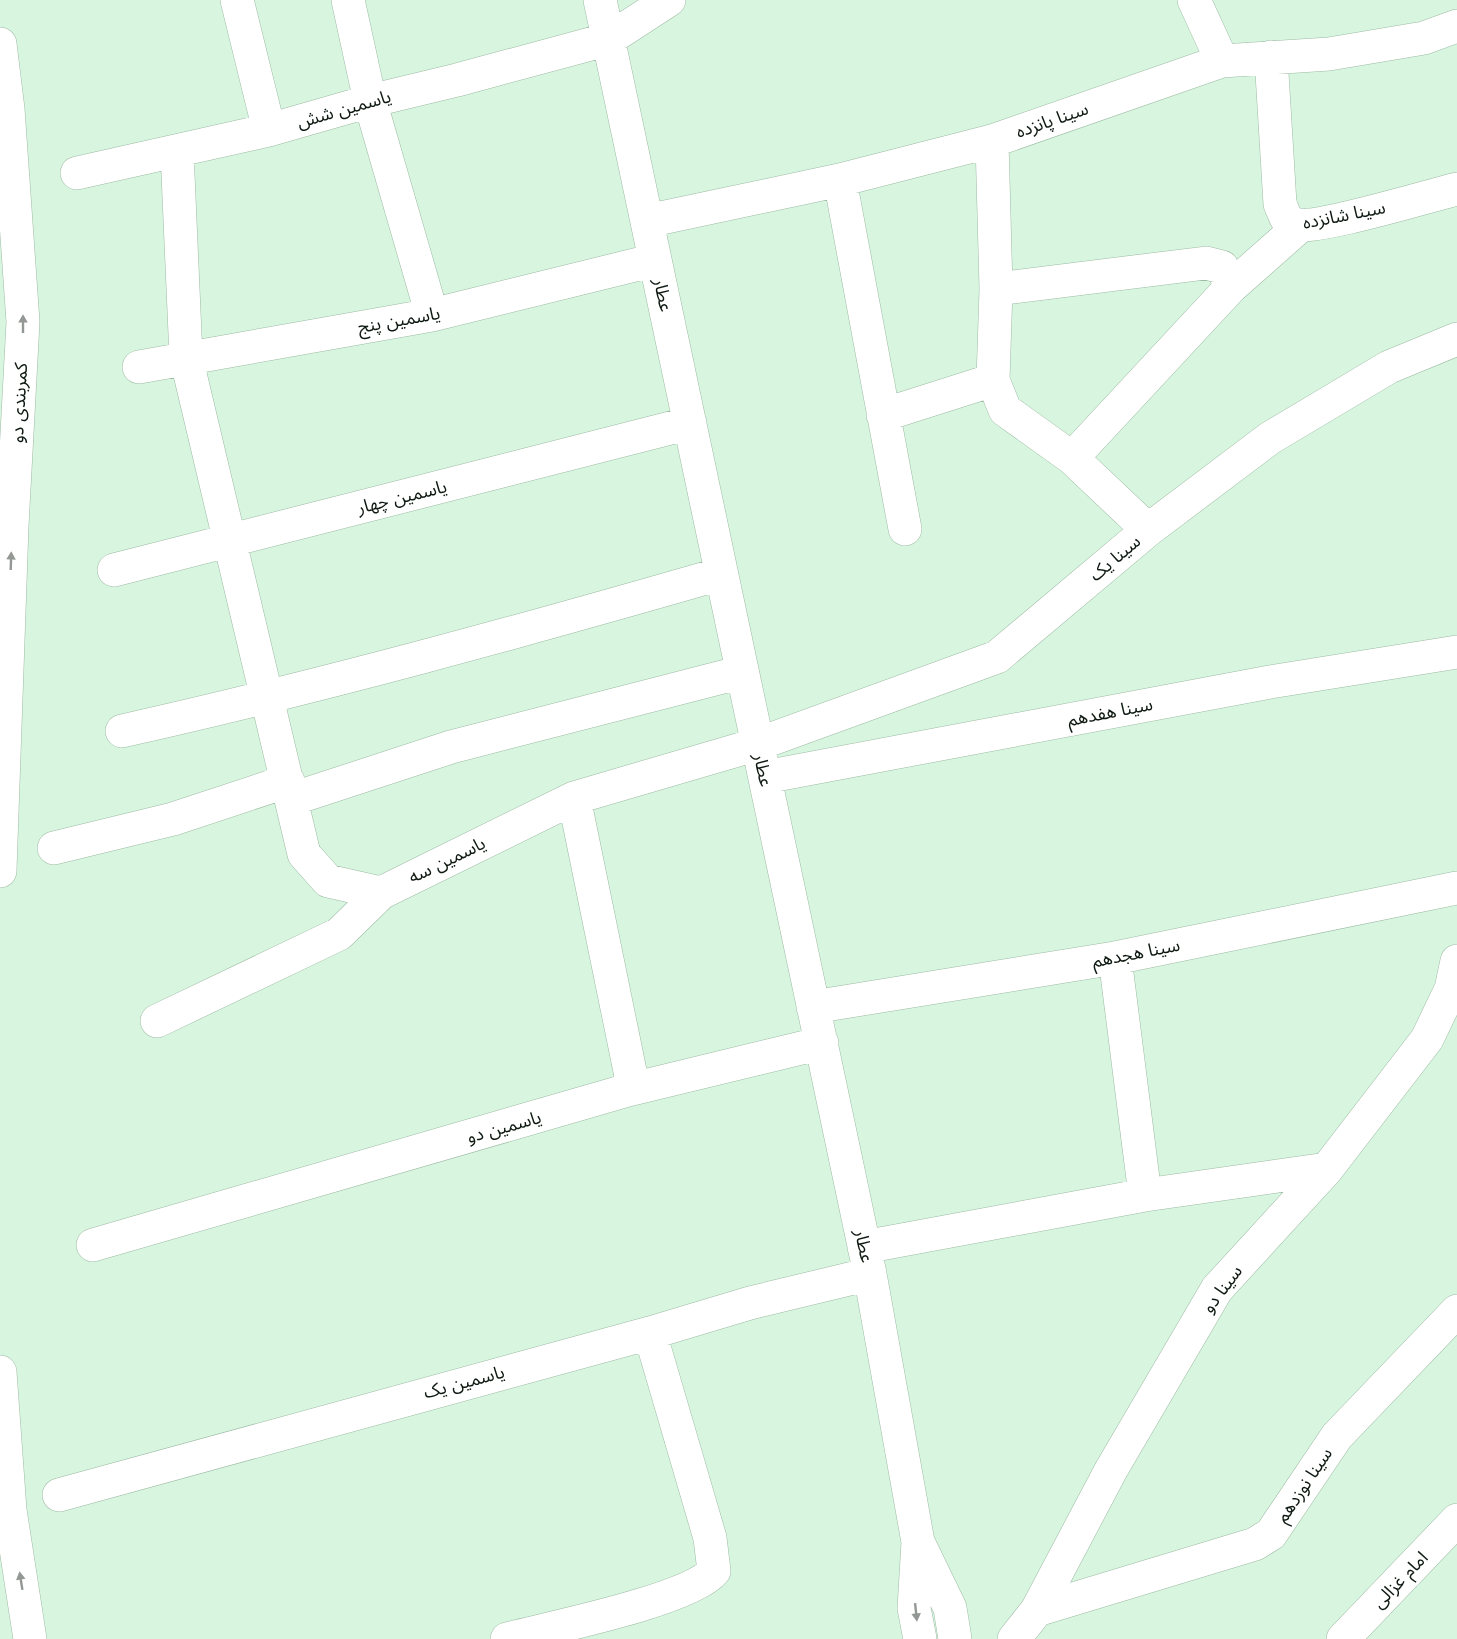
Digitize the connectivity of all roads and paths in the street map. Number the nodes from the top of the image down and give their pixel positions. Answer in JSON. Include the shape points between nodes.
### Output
{"nodes":[{"id":1,"x":237,"y":0,"type":"edge"},
{"id":2,"x":348,"y":0,"type":"edge"},
{"id":3,"x":600,"y":0,"type":"edge"},
{"id":4,"x":669,"y":0,"type":"edge"},
{"id":5,"x":1194,"y":0,"type":"edge"},
{"id":6,"x":1457,"y":26,"type":"edge"},
{"id":7,"x":609,"y":39,"type":"junction"},
{"id":8,"x":0,"y":44,"type":"edge"},
{"id":9,"x":1271,"y":57,"type":"junction"},
{"id":10,"x":1222,"y":61,"type":"junction"},
{"id":11,"x":370,"y":100,"type":"junction"},
{"id":12,"x":269,"y":130,"type":"junction"},
{"id":13,"x":992,"y":141,"type":"junction"},
{"id":14,"x":177,"y":151,"type":"junction"},
{"id":15,"x":77,"y":173,"type":"dead end"},
{"id":16,"x":840,"y":180,"type":"junction"},
{"id":17,"x":1457,"y":189,"type":"edge"},
{"id":18,"x":647,"y":220,"type":"junction"},
{"id":19,"x":1301,"y":225,"type":"junction"},
{"id":20,"x":655,"y":260,"type":"junction"},
{"id":21,"x":1231,"y":287,"type":"junction"},
{"id":22,"x":996,"y":289,"type":"junction"},
{"id":23,"x":432,"y":315,"type":"junction"},
{"id":24,"x":1457,"y":339,"type":"edge"},
{"id":25,"x":186,"y":357,"type":"junction"},
{"id":26,"x":139,"y":367,"type":"dead end"},
{"id":27,"x":993,"y":380,"type":"junction"},
{"id":28,"x":883,"y":415,"type":"junction"},
{"id":29,"x":690,"y":423,"type":"junction"},
{"id":30,"x":1072,"y":458,"type":"junction"},
{"id":31,"x":905,"y":529,"type":"dead end"},
{"id":32,"x":1148,"y":530,"type":"junction"},
{"id":33,"x":230,"y":541,"type":"junction"},
{"id":34,"x":114,"y":570,"type":"dead end"},
{"id":35,"x":720,"y":574,"type":"junction"},
{"id":36,"x":1457,"y":652,"type":"edge"},
{"id":37,"x":742,"y":672,"type":"junction"},
{"id":38,"x":269,"y":698,"type":"junction"},
{"id":39,"x":122,"y":731,"type":"dead end"},
{"id":40,"x":758,"y":744,"type":"junction"},
{"id":41,"x":765,"y":777,"type":"junction"},
{"id":42,"x":290,"y":790,"type":"junction"},
{"id":43,"x":574,"y":798,"type":"junction"},
{"id":44,"x":54,"y":848,"type":"dead end"},
{"id":45,"x":0,"y":871,"type":"edge"},
{"id":46,"x":1457,"y":888,"type":"edge"},
{"id":47,"x":381,"y":892,"type":"junction"},
{"id":48,"x":1115,"y":958,"type":"junction"},
{"id":49,"x":1457,"y":961,"type":"edge"},
{"id":50,"x":813,"y":1007,"type":"junction"},
{"id":51,"x":157,"y":1021,"type":"dead end"},
{"id":52,"x":822,"y":1043,"type":"junction"},
{"id":53,"x":628,"y":1090,"type":"junction"},
{"id":54,"x":1327,"y":1169,"type":"junction"},
{"id":55,"x":1144,"y":1196,"type":"junction"},
{"id":56,"x":93,"y":1245,"type":"dead end"},
{"id":57,"x":867,"y":1261,"type":"junction"},
{"id":58,"x":1457,"y":1311,"type":"edge"},
{"id":59,"x":650,"y":1333,"type":"junction"},
{"id":60,"x":0,"y":1372,"type":"edge"},
{"id":61,"x":59,"y":1495,"type":"dead end"},
{"id":62,"x":1457,"y":1520,"type":"edge"},
{"id":63,"x":918,"y":1542,"type":"junction"},
{"id":64,"x":1457,"y":1542,"type":"edge"},
{"id":65,"x":1423,"y":1557,"type":"junction"},
{"id":66,"x":1037,"y":1610,"type":"junction"},
{"id":67,"x":30,"y":1639,"type":"edge"},
{"id":68,"x":507,"y":1639,"type":"edge"},
{"id":69,"x":920,"y":1639,"type":"edge"},
{"id":70,"x":955,"y":1639,"type":"edge"},
{"id":71,"x":1014,"y":1639,"type":"edge"},
{"id":72,"x":1343,"y":1639,"type":"edge"}],
"edges":[{"from":1,"to":12,"type":"street"},
{"from":2,"to":11,"type":"street"},
{"from":3,"to":7,"type":"street","name":"عطار"},
{"from":4,"to":7,"type":"street","name":"یاسمین شش"},
{"from":5,"to":10,"type":"street"},
{"from":6,"to":9,"type":"street","name":"سینا پانزده","via":[[1424,38],[1329,54]]},
{"from":7,"to":11,"type":"street","name":"یاسمین شش","via":[[457,81]]},
{"from":7,"to":18,"type":"street","name":"عطار"},
{"from":45,"to":8,"type":"street","name":"کمربندی دو","one_way":true,"via":[[23,322]]},
{"from":9,"to":10,"type":"street","name":"سینا پانزده"},
{"from":9,"to":19,"type":"street","name":"سینا شانزده","via":[[1280,204],[1287,220]]},
{"from":10,"to":13,"type":"street","name":"سینا پانزده"},
{"from":11,"to":12,"type":"street","name":"یاسمین شش"},
{"from":11,"to":23,"type":"street"},
{"from":12,"to":14,"type":"street","name":"یاسمین شش"},
{"from":13,"to":16,"type":"street","name":"سینا پانزده"},
{"from":13,"to":22,"type":"street"},
{"from":14,"to":15,"type":"street","name":"یاسمین شش"},
{"from":14,"to":25,"type":"street"},
{"from":16,"to":18,"type":"street","name":"سینا پانزده"},
{"from":16,"to":28,"type":"street"},
{"from":17,"to":19,"type":"street","name":"سینا شانزده","via":[[1351,217]]},
{"from":18,"to":20,"type":"street","name":"عطار"},
{"from":19,"to":21,"type":"street"},
{"from":20,"to":23,"type":"street","name":"یاسمین پنج"},
{"from":20,"to":29,"type":"street","name":"عطار"},
{"from":21,"to":22,"type":"street","via":[[1222,267],[1206,263]]},
{"from":21,"to":30,"type":"street"},
{"from":22,"to":27,"type":"street"},
{"from":23,"to":25,"type":"street","name":"یاسمین پنج"},
{"from":24,"to":32,"type":"street","name":"سینا یک","via":[[1389,367],[1270,438]]},
{"from":25,"to":26,"type":"street","name":"یاسمین پنج"},
{"from":25,"to":33,"type":"street"},
{"from":27,"to":28,"type":"street"},
{"from":27,"to":30,"type":"street","via":[[1005,410]]},
{"from":28,"to":31,"type":"street"},
{"from":29,"to":33,"type":"street","name":"یاسمین چهار"},
{"from":29,"to":35,"type":"street","name":"عطار"},
{"from":30,"to":32,"type":"street"},
{"from":32,"to":40,"type":"street","name":"سینا یک","via":[[997,657]]},
{"from":33,"to":34,"type":"street","name":"یاسمین چهار"},
{"from":33,"to":38,"type":"street"},
{"from":35,"to":37,"type":"street","name":"عطار"},
{"from":35,"to":38,"type":"street"},
{"from":36,"to":41,"type":"street","name":"سینا هفدهم","via":[[1270,682]]},
{"from":37,"to":40,"type":"street","name":"عطار"},
{"from":37,"to":42,"type":"street"},
{"from":38,"to":39,"type":"street"},
{"from":38,"to":42,"type":"street"},
{"from":40,"to":41,"type":"street","name":"عطار"},
{"from":40,"to":43,"type":"street","name":"یاسمین سه"},
{"from":41,"to":50,"type":"street","name":"عطار"},
{"from":42,"to":44,"type":"street"},
{"from":42,"to":47,"type":"street","via":[[304,854],[328,881]]},
{"from":43,"to":47,"type":"street","name":"یاسمین سه"},
{"from":43,"to":53,"type":"street","via":[[631,1076]]},
{"from":46,"to":48,"type":"street","name":"سینا هجدهم"},
{"from":47,"to":51,"type":"street","name":"یاسمین سه","via":[[339,934]]},
{"from":48,"to":50,"type":"street","name":"سینا هجدهم"},
{"from":48,"to":55,"type":"street"},
{"from":49,"to":54,"type":"street","name":"سینا دو","via":[[1451,989],[1427,1039]]},
{"from":50,"to":52,"type":"street","name":"عطار"},
{"from":52,"to":53,"type":"street","name":"یاسمین دو"},
{"from":52,"to":57,"type":"street","name":"عطار"},
{"from":53,"to":56,"type":"street","name":"یاسمین دو"},
{"from":54,"to":55,"type":"street","name":"یاسمین یک"},
{"from":54,"to":66,"type":"street","name":"سینا دو","via":[[1217,1289],[1111,1470]]},
{"from":55,"to":57,"type":"street","name":"یاسمین یک"},
{"from":57,"to":59,"type":"street","name":"یاسمین یک","via":[[750,1303]]},
{"from":57,"to":63,"type":"street","name":"عطار"},
{"from":58,"to":66,"type":"street","name":"سینا نوزدهم","via":[[1337,1437],[1271,1534],[1255,1544]]},
{"from":59,"to":61,"type":"street","name":"یاسمین یک"},
{"from":59,"to":68,"type":"street","via":[[710,1538],[714,1571],[698,1585],[668,1596]]},
{"from":67,"to":60,"type":"street","one_way":true,"via":[[10,1510]]},
{"from":62,"to":65,"type":"street","name":"امام غزالی"},
{"from":63,"to":69,"type":"street","name":"عطار","one_way":true,"via":[[914,1608]]},
{"from":63,"to":70,"type":"street","name":"عطار","via":[[950,1608]]},
{"from":64,"to":65,"type":"street"},
{"from":65,"to":72,"type":"street","name":"امام غزالی"},
{"from":66,"to":71,"type":"street","name":"سینا دو"}]}
